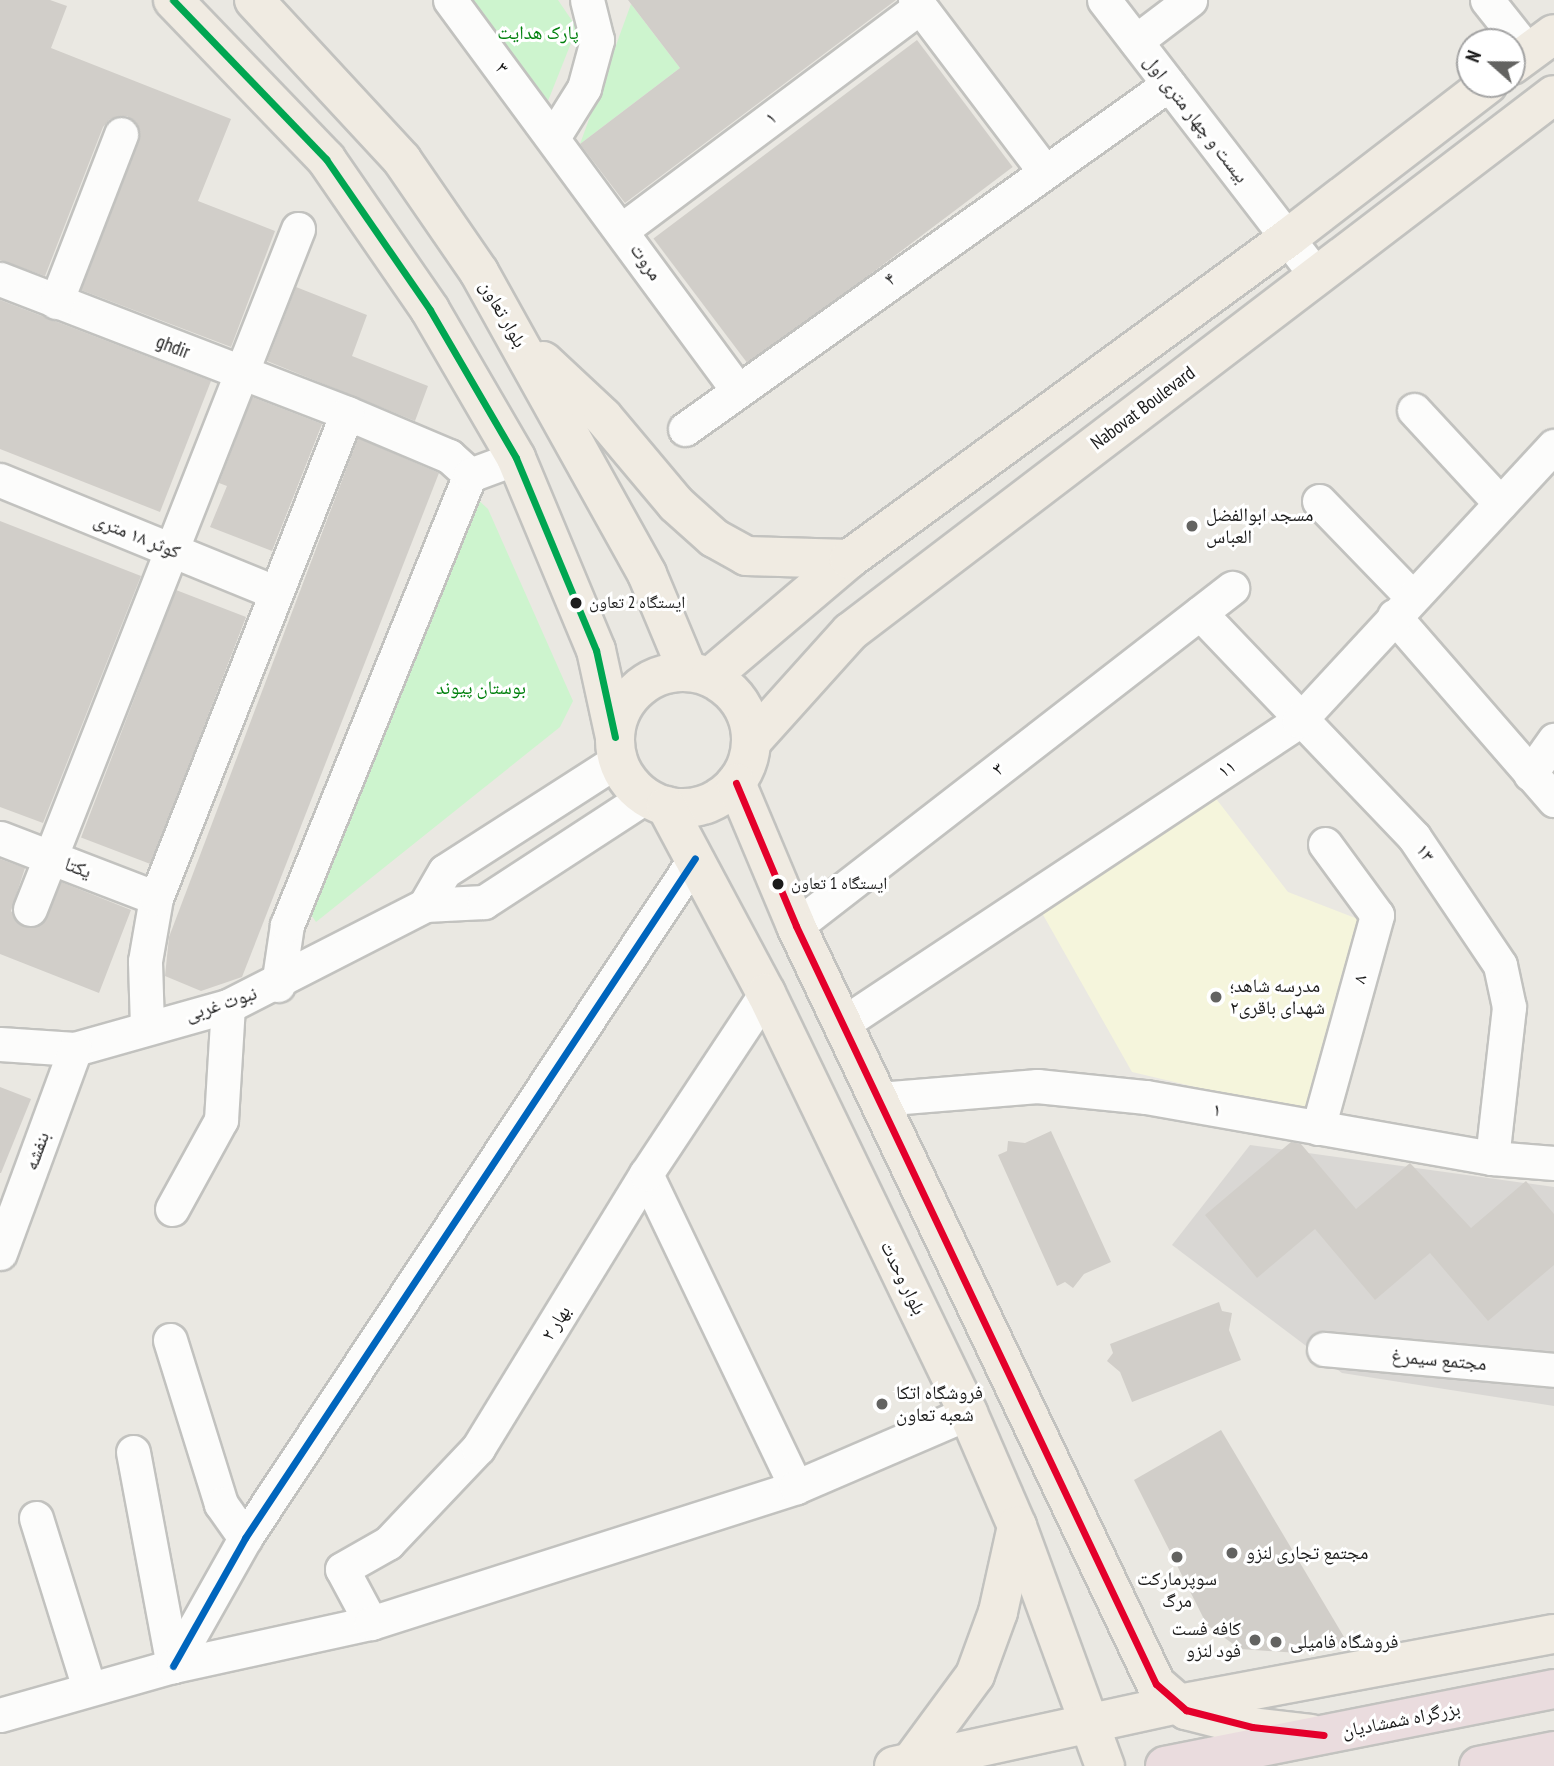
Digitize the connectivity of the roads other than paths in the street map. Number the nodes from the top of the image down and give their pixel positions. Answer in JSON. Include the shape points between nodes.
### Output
{"nodes":[{"id":1,"x":173,"y":0,"type":"edge"},
{"id":2,"x":254,"y":0,"type":"edge"},
{"id":3,"x":450,"y":0,"type":"edge"},
{"id":4,"x":1104,"y":0,"type":"edge"},
{"id":5,"x":1189,"y":0,"type":"edge"},
{"id":6,"x":1487,"y":0,"type":"edge"},
{"id":7,"x":591,"y":2,"type":"edge"},
{"id":8,"x":917,"y":4,"type":"edge"},
{"id":9,"x":1136,"y":41,"type":"junction"},
{"id":10,"x":1531,"y":51,"type":"edge"},
{"id":11,"x":1169,"y":83,"type":"junction"},
{"id":12,"x":1554,"y":94,"type":"edge"},
{"id":13,"x":1470,"y":98,"type":"edge"},
{"id":14,"x":121,"y":134,"type":"dead end"},
{"id":15,"x":554,"y":136,"type":"junction"},
{"id":16,"x":1043,"y":169,"type":"junction"},
{"id":17,"x":298,"y":229,"type":"dead end"},
{"id":18,"x":623,"y":229,"type":"junction"},
{"id":19,"x":1288,"y":238,"type":"junction"},
{"id":20,"x":1317,"y":275,"type":"junction"},
{"id":21,"x":0,"y":279,"type":"edge"},
{"id":22,"x":55,"y":302,"type":"junction"},
{"id":23,"x":517,"y":338,"type":"junction"},
{"id":24,"x":239,"y":372,"type":"junction"},
{"id":25,"x":737,"y":389,"type":"junction"},
{"id":26,"x":1414,"y":410,"type":"dead end"},
{"id":27,"x":347,"y":413,"type":"junction"},
{"id":28,"x":685,"y":429,"type":"dead end"},
{"id":29,"x":1554,"y":446,"type":"edge"},
{"id":30,"x":516,"y":458,"type":"junction"},
{"id":31,"x":470,"y":475,"type":"junction"},
{"id":32,"x":0,"y":480,"type":"edge"},
{"id":33,"x":1319,"y":501,"type":"dead end"},
{"id":34,"x":1500,"y":503,"type":"junction"},
{"id":35,"x":168,"y":549,"type":"junction"},
{"id":36,"x":849,"y":559,"type":"junction"},
{"id":37,"x":1232,"y":588,"type":"dead end"},
{"id":38,"x":275,"y":592,"type":"junction"},
{"id":39,"x":1403,"y":607,"type":"junction"},
{"id":40,"x":1200,"y":613,"type":"junction"},
{"id":41,"x":699,"y":675,"type":"junction"},
{"id":42,"x":1299,"y":721,"type":"junction"},
{"id":43,"x":1554,"y":740,"type":"edge"},
{"id":44,"x":751,"y":742,"type":"junction"},
{"id":45,"x":617,"y":748,"type":"junction"},
{"id":46,"x":1531,"y":774,"type":"junction"},
{"id":47,"x":736,"y":783,"type":"junction"},
{"id":48,"x":1554,"y":800,"type":"edge"},
{"id":49,"x":655,"y":802,"type":"junction"},
{"id":50,"x":0,"y":838,"type":"edge"},
{"id":51,"x":1325,"y":844,"type":"dead end"},
{"id":52,"x":49,"y":857,"type":"junction"},
{"id":53,"x":695,"y":858,"type":"junction"},
{"id":54,"x":156,"y":898,"type":"junction"},
{"id":55,"x":425,"y":905,"type":"junction"},
{"id":56,"x":30,"y":909,"type":"dead end"},
{"id":57,"x":796,"y":926,"type":"junction"},
{"id":58,"x":278,"y":985,"type":"junction"},
{"id":59,"x":766,"y":993,"type":"junction"},
{"id":60,"x":228,"y":1006,"type":"junction"},
{"id":61,"x":842,"y":1024,"type":"junction"},
{"id":62,"x":148,"y":1026,"type":"junction"},
{"id":63,"x":0,"y":1044,"type":"edge"},
{"id":64,"x":75,"y":1049,"type":"junction"},
{"id":65,"x":879,"y":1099,"type":"junction"},
{"id":66,"x":1318,"y":1128,"type":"junction"},
{"id":67,"x":1492,"y":1158,"type":"junction"},
{"id":68,"x":1554,"y":1163,"type":"edge"},
{"id":69,"x":646,"y":1174,"type":"junction"},
{"id":70,"x":172,"y":1209,"type":"dead end"},
{"id":71,"x":0,"y":1253,"type":"edge"},
{"id":72,"x":170,"y":1340,"type":"dead end"},
{"id":73,"x":1324,"y":1349,"type":"dead end"},
{"id":74,"x":1554,"y":1370,"type":"edge"},
{"id":75,"x":968,"y":1413,"type":"junction"},
{"id":76,"x":133,"y":1452,"type":"dead end"},
{"id":77,"x":796,"y":1487,"type":"junction"},
{"id":78,"x":36,"y":1518,"type":"dead end"},
{"id":79,"x":1017,"y":1525,"type":"junction"},
{"id":80,"x":245,"y":1538,"type":"junction"},
{"id":81,"x":371,"y":1623,"type":"junction"},
{"id":82,"x":1554,"y":1634,"type":"edge"},
{"id":83,"x":1140,"y":1650,"type":"junction"},
{"id":84,"x":173,"y":1665,"type":"junction"},
{"id":85,"x":1070,"y":1670,"type":"junction"},
{"id":86,"x":89,"y":1688,"type":"junction"},
{"id":87,"x":1554,"y":1689,"type":"edge"},
{"id":88,"x":1179,"y":1704,"type":"junction"},
{"id":89,"x":0,"y":1715,"type":"edge"},
{"id":90,"x":1091,"y":1727,"type":"junction"},
{"id":91,"x":1324,"y":1735,"type":"junction"},
{"id":92,"x":1554,"y":1751,"type":"edge"},
{"id":93,"x":905,"y":1765,"type":"edge"},
{"id":94,"x":1105,"y":1766,"type":"edge"},
{"id":95,"x":1165,"y":1766,"type":"edge"},
{"id":96,"x":1479,"y":1766,"type":"edge"}],
"edges":[{"from":1,"to":30,"type":"main road","via":[[326,159],[430,310]]},
{"from":2,"to":23,"type":"main road","name":"بلوار تعاون","via":[[402,160]]},
{"from":3,"to":15,"type":"street","name":"۳"},
{"from":4,"to":9,"type":"street","name":"بیست و چهار متری اول"},
{"from":5,"to":9,"type":"street"},
{"from":6,"to":10,"type":"street"},
{"from":7,"to":15,"type":"street","via":[[597,40],[584,88]]},
{"from":8,"to":16,"type":"street"},
{"from":8,"to":18,"type":"street","name":"۱"},
{"from":9,"to":11,"type":"street","name":"بیست و چهار متری اول"},
{"from":11,"to":16,"type":"street","name":"۴"},
{"from":11,"to":19,"type":"street","name":"بیست و چهار متری اول"},
{"from":12,"to":20,"type":"main road","name":"Nabovat Boulevard"},
{"from":13,"to":19,"type":"main road"},
{"from":14,"to":22,"type":"street"},
{"from":15,"to":18,"type":"street","name":"مروت"},
{"from":16,"to":25,"type":"street","name":"۴"},
{"from":17,"to":24,"type":"street"},
{"from":18,"to":25,"type":"street","name":"مروت"},
{"from":19,"to":20,"type":"street","name":"بیست و چهار متری اول"},
{"from":19,"to":36,"type":"main road"},
{"from":20,"to":44,"type":"main road","name":"Nabovat Boulevard","via":[[850,632]]},
{"from":21,"to":22,"type":"street","name":"ghdir"},
{"from":22,"to":24,"type":"street","name":"ghdir"},
{"from":23,"to":36,"type":"main road","via":[[603,417],[676,504],[714,538],[746,555]]},
{"from":23,"to":41,"type":"main road","name":"بلوار تعاون"},
{"from":24,"to":27,"type":"street","name":"ghdir"},
{"from":24,"to":35,"type":"street"},
{"from":25,"to":28,"type":"street","name":"۴"},
{"from":26,"to":34,"type":"street"},
{"from":27,"to":31,"type":"street","name":"ghdir","via":[[449,456]]},
{"from":27,"to":38,"type":"street"},
{"from":29,"to":34,"type":"street","name":"۱۱"},
{"from":30,"to":31,"type":"street"},
{"from":30,"to":45,"type":"main road","via":[[596,650]]},
{"from":31,"to":58,"type":"street","via":[[287,925]]},
{"from":32,"to":35,"type":"street","name":"کوثر ۱۸ متری"},
{"from":33,"to":39,"type":"street"},
{"from":34,"to":39,"type":"street","name":"۱۱"},
{"from":35,"to":38,"type":"street","name":"کوثر ۱۸ متری"},
{"from":35,"to":52,"type":"street"},
{"from":36,"to":41,"type":"main road"},
{"from":37,"to":40,"type":"street","name":"۳"},
{"from":38,"to":54,"type":"street"},
{"from":39,"to":42,"type":"street","name":"۱۱"},
{"from":39,"to":46,"type":"street"},
{"from":40,"to":42,"type":"street","name":"۱۳"},
{"from":40,"to":57,"type":"street","name":"۳"},
{"from":41,"to":44,"type":"main road","via":[[745,710]]},
{"from":41,"to":45,"type":"main road","via":[[667,674],[639,690],[620,716]]},
{"from":42,"to":61,"type":"street","name":"۱۱"},
{"from":42,"to":67,"type":"street","name":"۱۳","via":[[1414,837],[1500,965],[1510,1007]]},
{"from":43,"to":46,"type":"street"},
{"from":44,"to":47,"type":"main road"},
{"from":45,"to":49,"type":"main road"},
{"from":45,"to":55,"type":"street","via":[[445,871]]},
{"from":46,"to":48,"type":"street"},
{"from":47,"to":49,"type":"main road","via":[[704,805]]},
{"from":47,"to":57,"type":"main road"},
{"from":49,"to":53,"type":"main road","name":"بلوار وحدت"},
{"from":49,"to":55,"type":"street","name":"نبوت غربی","via":[[484,902]]},
{"from":50,"to":52,"type":"street","name":"یکتا"},
{"from":51,"to":66,"type":"street","name":"۸","via":[[1377,915]]},
{"from":52,"to":54,"type":"street","name":"یکتا"},
{"from":52,"to":56,"type":"street"},
{"from":53,"to":59,"type":"main road","name":"بلوار وحدت"},
{"from":53,"to":80,"type":"street"},
{"from":54,"to":62,"type":"street","via":[[145,961]]},
{"from":55,"to":58,"type":"street","name":"نبوت غربی"},
{"from":57,"to":61,"type":"main road"},
{"from":58,"to":60,"type":"street","name":"نبوت غربی"},
{"from":59,"to":69,"type":"street","name":"بهار ۲"},
{"from":59,"to":75,"type":"main road","name":"بلوار وحدت"},
{"from":60,"to":62,"type":"street","name":"نبوت غربی"},
{"from":60,"to":70,"type":"street","via":[[221,1120]]},
{"from":61,"to":65,"type":"main road"},
{"from":62,"to":64,"type":"street","name":"نبوت غربی"},
{"from":63,"to":64,"type":"street","name":"نبوت غربی"},
{"from":64,"to":71,"type":"street","name":"بنفشه"},
{"from":65,"to":66,"type":"street","name":"۱","via":[[1037,1086],[1146,1097]]},
{"from":65,"to":83,"type":"main road"},
{"from":66,"to":67,"type":"street","name":"۱"},
{"from":67,"to":68,"type":"street","name":"۱"},
{"from":69,"to":77,"type":"street"},
{"from":69,"to":81,"type":"street","name":"بهار ۲","via":[[478,1448],[388,1543],[342,1569]]},
{"from":72,"to":80,"type":"street","via":[[221,1504]]},
{"from":73,"to":74,"type":"street","name":"مجتمع سیمرغ"},
{"from":75,"to":77,"type":"street"},
{"from":75,"to":79,"type":"main road","name":"بلوار وحدت"},
{"from":76,"to":84,"type":"street"},
{"from":77,"to":81,"type":"street"},
{"from":78,"to":86,"type":"street"},
{"from":79,"to":85,"type":"main road","name":"بلوار وحدت"},
{"from":79,"to":93,"type":"main road","via":[[998,1612],[975,1675]]},
{"from":80,"to":84,"type":"street"},
{"from":81,"to":84,"type":"street"},
{"from":82,"to":88,"type":"main road"},
{"from":83,"to":85,"type":"main road","via":[[1131,1683],[1117,1696],[1090,1689]]},
{"from":83,"to":88,"type":"main road","via":[[1156,1684]]},
{"from":84,"to":86,"type":"street"},
{"from":85,"to":90,"type":"main road","name":"بلوار وحدت"},
{"from":86,"to":89,"type":"street"},
{"from":87,"to":91,"type":"highway","name":"بزرگراه شمشادیان"},
{"from":88,"to":90,"type":"main road"},
{"from":88,"to":91,"type":"main road","via":[[1252,1727]]},
{"from":90,"to":93,"type":"main road"},
{"from":90,"to":94,"type":"main road","name":"بلوار وحدت"},
{"from":91,"to":95,"type":"highway","name":"بزرگراه شمشادیان"},
{"from":92,"to":96,"type":"highway"}]}
